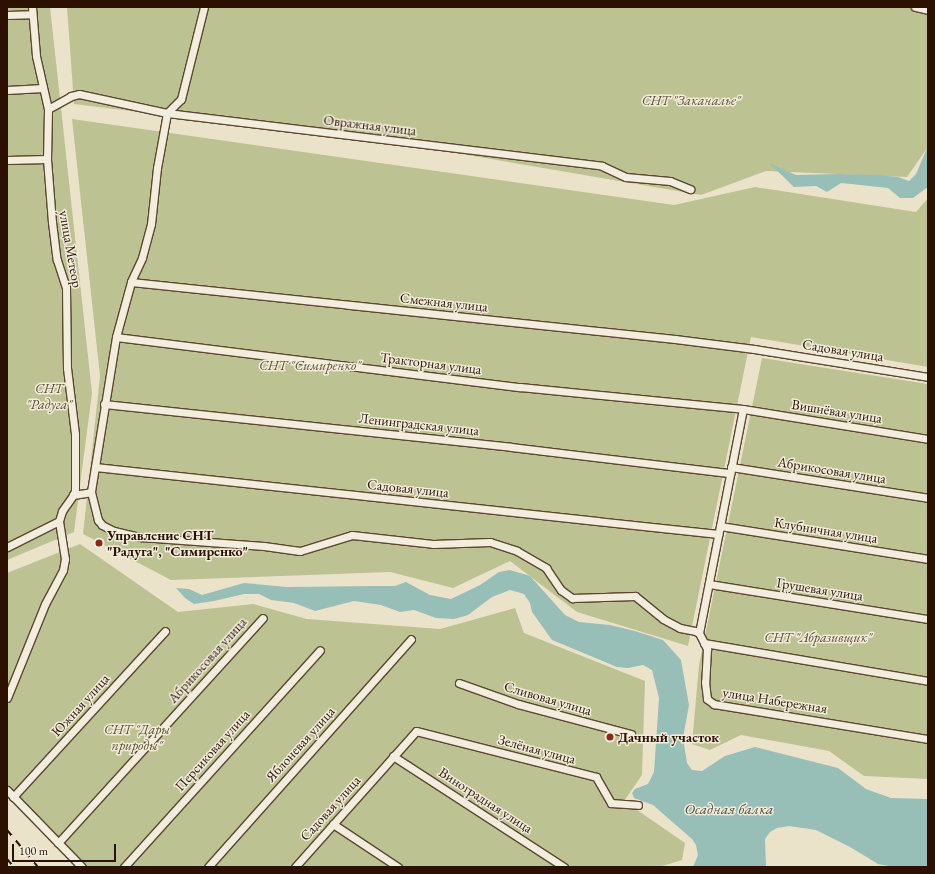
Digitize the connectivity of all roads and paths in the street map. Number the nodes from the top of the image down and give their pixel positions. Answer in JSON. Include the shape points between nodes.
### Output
{"nodes":[{"id":1,"x":204,"y":7,"type":"edge"},
{"id":2,"x":915,"y":7,"type":"edge"},
{"id":3,"x":32,"y":10,"type":"edge"},
{"id":4,"x":928,"y":10,"type":"edge"},
{"id":5,"x":7,"y":15,"type":"edge"},
{"id":6,"x":43,"y":88,"type":"junction"},
{"id":7,"x":7,"y":90,"type":"edge"},
{"id":8,"x":48,"y":109,"type":"junction"},
{"id":9,"x":167,"y":113,"type":"junction"},
{"id":10,"x":47,"y":159,"type":"junction"},
{"id":11,"x":7,"y":160,"type":"edge"},
{"id":12,"x":690,"y":189,"type":"dead end"},
{"id":13,"x":131,"y":282,"type":"junction"},
{"id":14,"x":116,"y":337,"type":"junction"},
{"id":15,"x":754,"y":349,"type":"joint"},
{"id":16,"x":928,"y":377,"type":"edge"},
{"id":17,"x":104,"y":404,"type":"junction"},
{"id":18,"x":743,"y":410,"type":"junction"},
{"id":19,"x":928,"y":439,"type":"edge"},
{"id":20,"x":95,"y":467,"type":"junction"},
{"id":21,"x":731,"y":470,"type":"junction"},
{"id":22,"x":91,"y":492,"type":"junction"},
{"id":23,"x":73,"y":495,"type":"junction"},
{"id":24,"x":928,"y":498,"type":"edge"},
{"id":25,"x":59,"y":521,"type":"junction"},
{"id":26,"x":720,"y":526,"type":"junction"},
{"id":27,"x":718,"y":534,"type":"junction"},
{"id":28,"x":7,"y":545,"type":"edge"},
{"id":29,"x":928,"y":559,"type":"edge"},
{"id":30,"x":709,"y":584,"type":"junction"},
{"id":31,"x":263,"y":618,"type":"dead end"},
{"id":32,"x":928,"y":619,"type":"edge"},
{"id":33,"x":165,"y":630,"type":"dead end"},
{"id":34,"x":699,"y":633,"type":"junction"},
{"id":35,"x":411,"y":639,"type":"dead end"},
{"id":36,"x":704,"y":643,"type":"junction"},
{"id":37,"x":320,"y":650,"type":"dead end"},
{"id":38,"x":928,"y":681,"type":"edge"},
{"id":39,"x":459,"y":683,"type":"dead end"},
{"id":40,"x":7,"y":698,"type":"edge"},
{"id":41,"x":416,"y":731,"type":"joint"},
{"id":42,"x":631,"y":734,"type":"dead end"},
{"id":43,"x":928,"y":739,"type":"edge"},
{"id":44,"x":393,"y":756,"type":"junction"},
{"id":45,"x":7,"y":790,"type":"edge"},
{"id":46,"x":14,"y":797,"type":"junction"},
{"id":47,"x":638,"y":804,"type":"dead end"},
{"id":48,"x":333,"y":824,"type":"junction"},
{"id":49,"x":58,"y":843,"type":"junction"},
{"id":50,"x":82,"y":867,"type":"edge"},
{"id":51,"x":124,"y":867,"type":"edge"},
{"id":52,"x":208,"y":867,"type":"edge"},
{"id":53,"x":295,"y":867,"type":"edge"},
{"id":54,"x":398,"y":867,"type":"edge"},
{"id":55,"x":564,"y":867,"type":"edge"}],
"edges":[{"from":1,"to":9,"type":"street","via":[[181,99]]},
{"from":2,"to":4,"type":"street"},
{"from":3,"to":5,"type":"street"},
{"from":3,"to":6,"type":"street","name":"улица Метеор","via":[[36,56]]},
{"from":6,"to":7,"type":"street"},
{"from":6,"to":8,"type":"street","name":"улица Метеор"},
{"from":8,"to":9,"type":"street","name":"Овражная улица","via":[[79,94]]},
{"from":8,"to":10,"type":"street","name":"улица Метеор"},
{"from":9,"to":12,"type":"street","name":"Овражная улица","via":[[602,166],[626,177],[670,181]]},
{"from":9,"to":13,"type":"street","via":[[157,168],[151,224],[142,258]]},
{"from":10,"to":11,"type":"street"},
{"from":10,"to":23,"type":"street","name":"улица Метеор","via":[[57,260],[66,287],[67,368],[75,434]]},
{"from":13,"to":14,"type":"street"},
{"from":13,"to":15,"type":"street","name":"Смежная улица"},
{"from":14,"to":17,"type":"street"},
{"from":14,"to":18,"type":"street","name":"Тракторная улица","via":[[520,387]]},
{"from":15,"to":16,"type":"street","name":"Садовая улица"},
{"from":17,"to":20,"type":"street"},
{"from":17,"to":21,"type":"street","name":"Ленинградская улица"},
{"from":18,"to":19,"type":"street","name":"Вишнёвая улица"},
{"from":18,"to":21,"type":"street"},
{"from":20,"to":22,"type":"street"},
{"from":20,"to":27,"type":"street","name":"Садовая улица"},
{"from":21,"to":24,"type":"street","name":"Абрикосовая улица"},
{"from":21,"to":26,"type":"street"},
{"from":22,"to":23,"type":"street"},
{"from":22,"to":34,"type":"street","via":[[98,520],[102,524],[114,531],[141,538],[264,546],[300,551],[352,535],[433,544],[490,542],[517,551],[546,568],[561,590],[572,598],[635,596],[663,619],[680,628]]},
{"from":23,"to":25,"type":"street","via":[[62,511]]},
{"from":25,"to":28,"type":"street"},
{"from":25,"to":40,"type":"street","via":[[65,559],[63,570],[45,604]]},
{"from":26,"to":27,"type":"street"},
{"from":26,"to":29,"type":"street","name":"Клубничная улица"},
{"from":27,"to":30,"type":"street"},
{"from":30,"to":32,"type":"street","name":"Грушевая улица"},
{"from":30,"to":34,"type":"street"},
{"from":31,"to":49,"type":"street","name":"Абрикосовая улица"},
{"from":33,"to":46,"type":"street","name":"Южная улица"},
{"from":34,"to":36,"type":"street","name":"улица Набережная"},
{"from":35,"to":52,"type":"street","name":"Яблоневая улица"},
{"from":36,"to":38,"type":"street"},
{"from":36,"to":43,"type":"street","name":"улица Набережная","via":[[707,649],[704,682],[707,699],[714,704]]},
{"from":37,"to":51,"type":"street","name":"Персиковая улица"},
{"from":39,"to":42,"type":"street","name":"Сливовая улица","via":[[518,704]]},
{"from":41,"to":44,"type":"street","name":"Садовая улица"},
{"from":41,"to":47,"type":"street","name":"Зелёная улица","via":[[596,777],[611,803]]},
{"from":44,"to":48,"type":"street","name":"Садовая улица"},
{"from":44,"to":55,"type":"street","name":"Виноградная улица"},
{"from":45,"to":46,"type":"street"},
{"from":46,"to":49,"type":"street"},
{"from":48,"to":53,"type":"street","name":"Садовая улица"},
{"from":48,"to":54,"type":"street"},
{"from":49,"to":50,"type":"street"}]}
